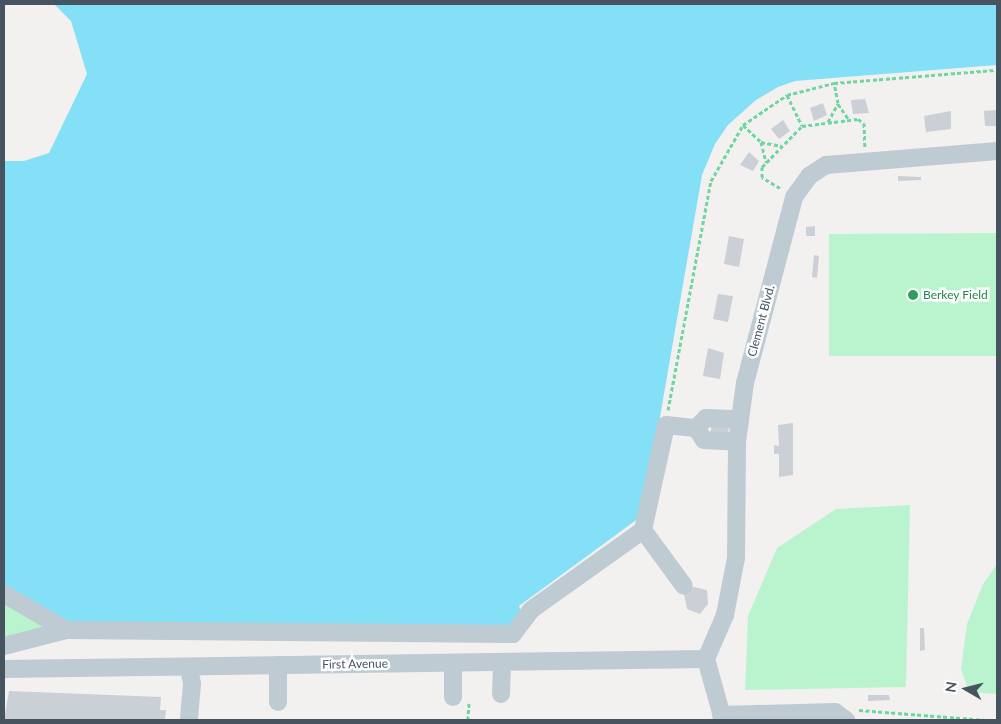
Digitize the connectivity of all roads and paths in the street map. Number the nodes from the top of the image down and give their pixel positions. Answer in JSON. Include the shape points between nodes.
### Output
{"nodes":[{"id":1,"x":997,"y":70,"type":"edge"},
{"id":2,"x":834,"y":83,"type":"junction"},
{"id":3,"x":787,"y":95,"type":"junction"},
{"id":4,"x":838,"y":103,"type":"junction"},
{"id":5,"x":849,"y":120,"type":"junction"},
{"id":6,"x":828,"y":123,"type":"junction"},
{"id":7,"x":744,"y":125,"type":"junction"},
{"id":8,"x":802,"y":126,"type":"junction"},
{"id":9,"x":761,"y":142,"type":"junction"},
{"id":10,"x":782,"y":146,"type":"junction"},
{"id":11,"x":997,"y":151,"type":"edge"},
{"id":12,"x":866,"y":160,"type":"junction"},
{"id":13,"x":766,"y":163,"type":"junction"},
{"id":14,"x":794,"y":197,"type":"junction"},
{"id":15,"x":739,"y":419,"type":"junction"},
{"id":16,"x":666,"y":426,"type":"junction"},
{"id":17,"x":696,"y":428,"type":"junction"},
{"id":18,"x":737,"y":442,"type":"junction"},
{"id":19,"x":643,"y":530,"type":"junction"},
{"id":20,"x":684,"y":586,"type":"dead end"},
{"id":21,"x":4,"y":594,"type":"edge"},
{"id":22,"x":710,"y":615,"type":"dead end"},
{"id":23,"x":722,"y":628,"type":"junction"},
{"id":24,"x":66,"y":630,"type":"junction"},
{"id":25,"x":4,"y":646,"type":"edge"},
{"id":26,"x":706,"y":659,"type":"junction"},
{"id":27,"x":502,"y":662,"type":"junction"},
{"id":28,"x":453,"y":663,"type":"junction"},
{"id":29,"x":278,"y":665,"type":"junction"},
{"id":30,"x":189,"y":667,"type":"junction"},
{"id":31,"x":4,"y":670,"type":"edge"},
{"id":32,"x":501,"y":694,"type":"dead end"},
{"id":33,"x":453,"y":697,"type":"dead end"},
{"id":34,"x":278,"y":702,"type":"dead end"},
{"id":35,"x":722,"y":717,"type":"edge"},
{"id":36,"x":852,"y":718,"type":"edge"},
{"id":37,"x":189,"y":720,"type":"edge"},
{"id":38,"x":986,"y":720,"type":"edge"}],
"edges":[{"from":1,"to":2,"type":"path"},
{"from":2,"to":3,"type":"path"},
{"from":2,"to":4,"type":"path"},
{"from":3,"to":7,"type":"path"},
{"from":3,"to":8,"type":"path"},
{"from":4,"to":5,"type":"path"},
{"from":4,"to":6,"type":"path"},
{"from":5,"to":6,"type":"path"},
{"from":5,"to":12,"type":"path","via":[[858,119],[864,123]]},
{"from":6,"to":8,"type":"path"},
{"from":7,"to":9,"type":"path"},
{"from":7,"to":16,"type":"path","via":[[711,181]]},
{"from":8,"to":10,"type":"path"},
{"from":9,"to":10,"type":"path"},
{"from":9,"to":13,"type":"path"},
{"from":10,"to":13,"type":"path"},
{"from":11,"to":12,"type":"street","name":"Clement Blvd."},
{"from":12,"to":14,"type":"street","name":"Clement Blvd.","via":[[826,165],[809,176]]},
{"from":13,"to":14,"type":"path","via":[[762,167],[762,177]]},
{"from":14,"to":15,"type":"street","name":"Clement Blvd.","via":[[745,383]]},
{"from":15,"to":17,"type":"street","via":[[706,418]]},
{"from":15,"to":18,"type":"street","name":"Clement Blvd."},
{"from":16,"to":17,"type":"street"},
{"from":16,"to":19,"type":"street"},
{"from":17,"to":18,"type":"street","via":[[704,440]]},
{"from":18,"to":23,"type":"street","name":"Clement Blvd.","via":[[736,558]]},
{"from":19,"to":20,"type":"street"},
{"from":19,"to":24,"type":"street","via":[[532,610],[513,634]]},
{"from":21,"to":24,"type":"street"},
{"from":22,"to":23,"type":"street"},
{"from":23,"to":26,"type":"street","name":"Clement Blvd."},
{"from":24,"to":25,"type":"street"},
{"from":26,"to":27,"type":"street","name":"First Avenue"},
{"from":26,"to":35,"type":"street"},
{"from":27,"to":28,"type":"street","name":"First Avenue"},
{"from":27,"to":32,"type":"street"},
{"from":28,"to":29,"type":"street","name":"First Avenue"},
{"from":28,"to":33,"type":"street"},
{"from":29,"to":30,"type":"street","name":"First Avenue"},
{"from":29,"to":34,"type":"street"},
{"from":30,"to":31,"type":"street","name":"First Avenue"},
{"from":30,"to":37,"type":"street","via":[[192,684]]},
{"from":35,"to":36,"type":"street","via":[[835,712]]},
{"from":36,"to":38,"type":"path","via":[[859,710]]}]}
